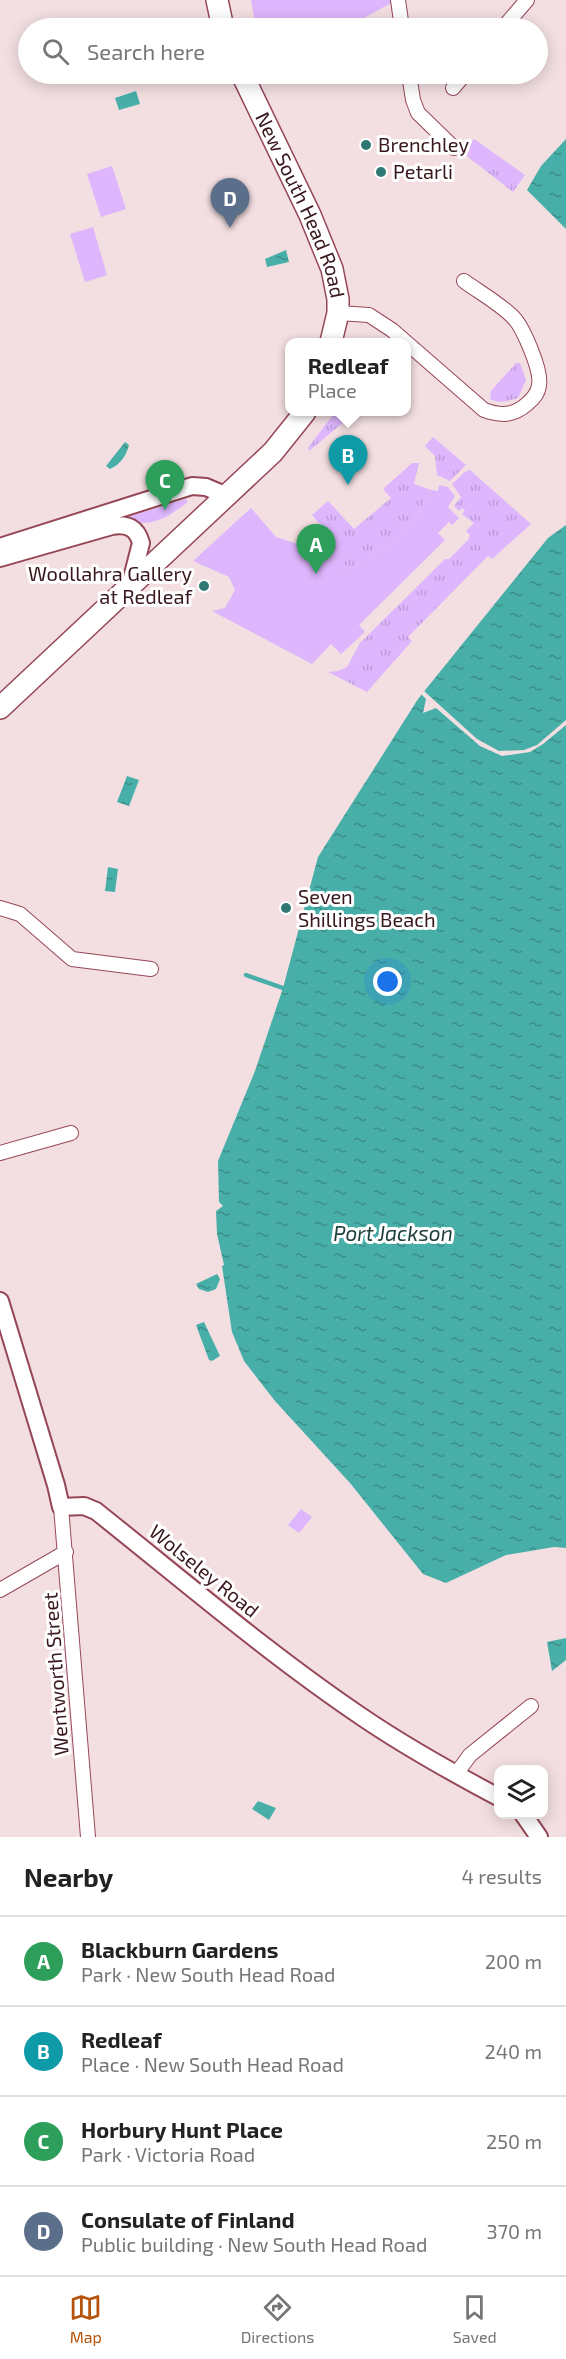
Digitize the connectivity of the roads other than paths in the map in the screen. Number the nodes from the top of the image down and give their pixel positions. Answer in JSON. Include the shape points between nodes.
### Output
{"nodes":[{"id":1,"x":217,"y":0,"type":"edge"},
{"id":2,"x":398,"y":0,"type":"edge"},
{"id":3,"x":527,"y":0,"type":"edge"},
{"id":4,"x":221,"y":18,"type":"edge"},
{"id":5,"x":401,"y":18,"type":"edge"},
{"id":6,"x":512,"y":18,"type":"edge"},
{"id":7,"x":247,"y":84,"type":"edge"},
{"id":8,"x":411,"y":84,"type":"edge"},
{"id":9,"x":456,"y":84,"type":"edge"},
{"id":10,"x":453,"y":88,"type":"dead end"},
{"id":11,"x":454,"y":148,"type":"dead end"},
{"id":12,"x":464,"y":281,"type":"dead end"},
{"id":13,"x":338,"y":313,"type":"junction"},
{"id":14,"x":332,"y":338,"type":"edge"},
{"id":15,"x":401,"y":338,"type":"edge"},
{"id":16,"x":411,"y":347,"type":"edge"},
{"id":17,"x":300,"y":416,"type":"edge"},
{"id":18,"x":227,"y":496,"type":"junction"},
{"id":19,"x":0,"y":547,"type":"edge"},
{"id":20,"x":0,"y":558,"type":"edge"},
{"id":21,"x":130,"y":586,"type":"junction"},
{"id":22,"x":0,"y":708,"type":"edge"},
{"id":23,"x":0,"y":908,"type":"edge"},
{"id":24,"x":151,"y":969,"type":"dead end"},
{"id":25,"x":71,"y":1133,"type":"dead end"},
{"id":26,"x":0,"y":1153,"type":"edge"},
{"id":27,"x":0,"y":1301,"type":"edge"},
{"id":28,"x":61,"y":1508,"type":"junction"},
{"id":29,"x":66,"y":1552,"type":"junction"},
{"id":30,"x":0,"y":1590,"type":"edge"},
{"id":31,"x":531,"y":1706,"type":"dead end"},
{"id":32,"x":456,"y":1774,"type":"junction"},
{"id":33,"x":494,"y":1795,"type":"edge"},
{"id":34,"x":526,"y":1819,"type":"edge"},
{"id":35,"x":88,"y":1837,"type":"edge"},
{"id":36,"x":539,"y":1837,"type":"edge"}],
"edges":[{"from":1,"to":4,"type":"main road"},
{"from":2,"to":5,"type":"street"},
{"from":3,"to":6,"type":"street"},
{"from":7,"to":13,"type":"main road","name":"New South Head Road","via":[[327,255],[337,286]]},
{"from":8,"to":11,"type":"street","via":[[418,112]]},
{"from":9,"to":10,"type":"street"},
{"from":12,"to":16,"type":"street","via":[[513,317],[520,327],[538,371],[537,394],[515,413],[499,415],[484,410]]},
{"from":13,"to":14,"type":"main road","name":"New South Head Road"},
{"from":13,"to":15,"type":"street","via":[[369,315]]},
{"from":17,"to":18,"type":"main road","via":[[273,452]]},
{"from":18,"to":19,"type":"street","via":[[206,486],[192,486]]},
{"from":18,"to":21,"type":"main road"},
{"from":20,"to":21,"type":"street","via":[[125,525],[135,530],[141,543]]},
{"from":21,"to":22,"type":"main road"},
{"from":23,"to":24,"type":"street","via":[[20,914],[72,959]]},
{"from":25,"to":26,"type":"street"},
{"from":27,"to":28,"type":"street"},
{"from":28,"to":29,"type":"street","name":"Wentworth Street"},
{"from":28,"to":32,"type":"street","name":"Wolseley Road","via":[[84,1506],[96,1511],[339,1701]]},
{"from":29,"to":30,"type":"street"},
{"from":29,"to":35,"type":"street","name":"Wentworth Street"},
{"from":31,"to":32,"type":"street","via":[[470,1755]]},
{"from":32,"to":33,"type":"street","name":"Wolseley Road"},
{"from":34,"to":36,"type":"street"}]}
